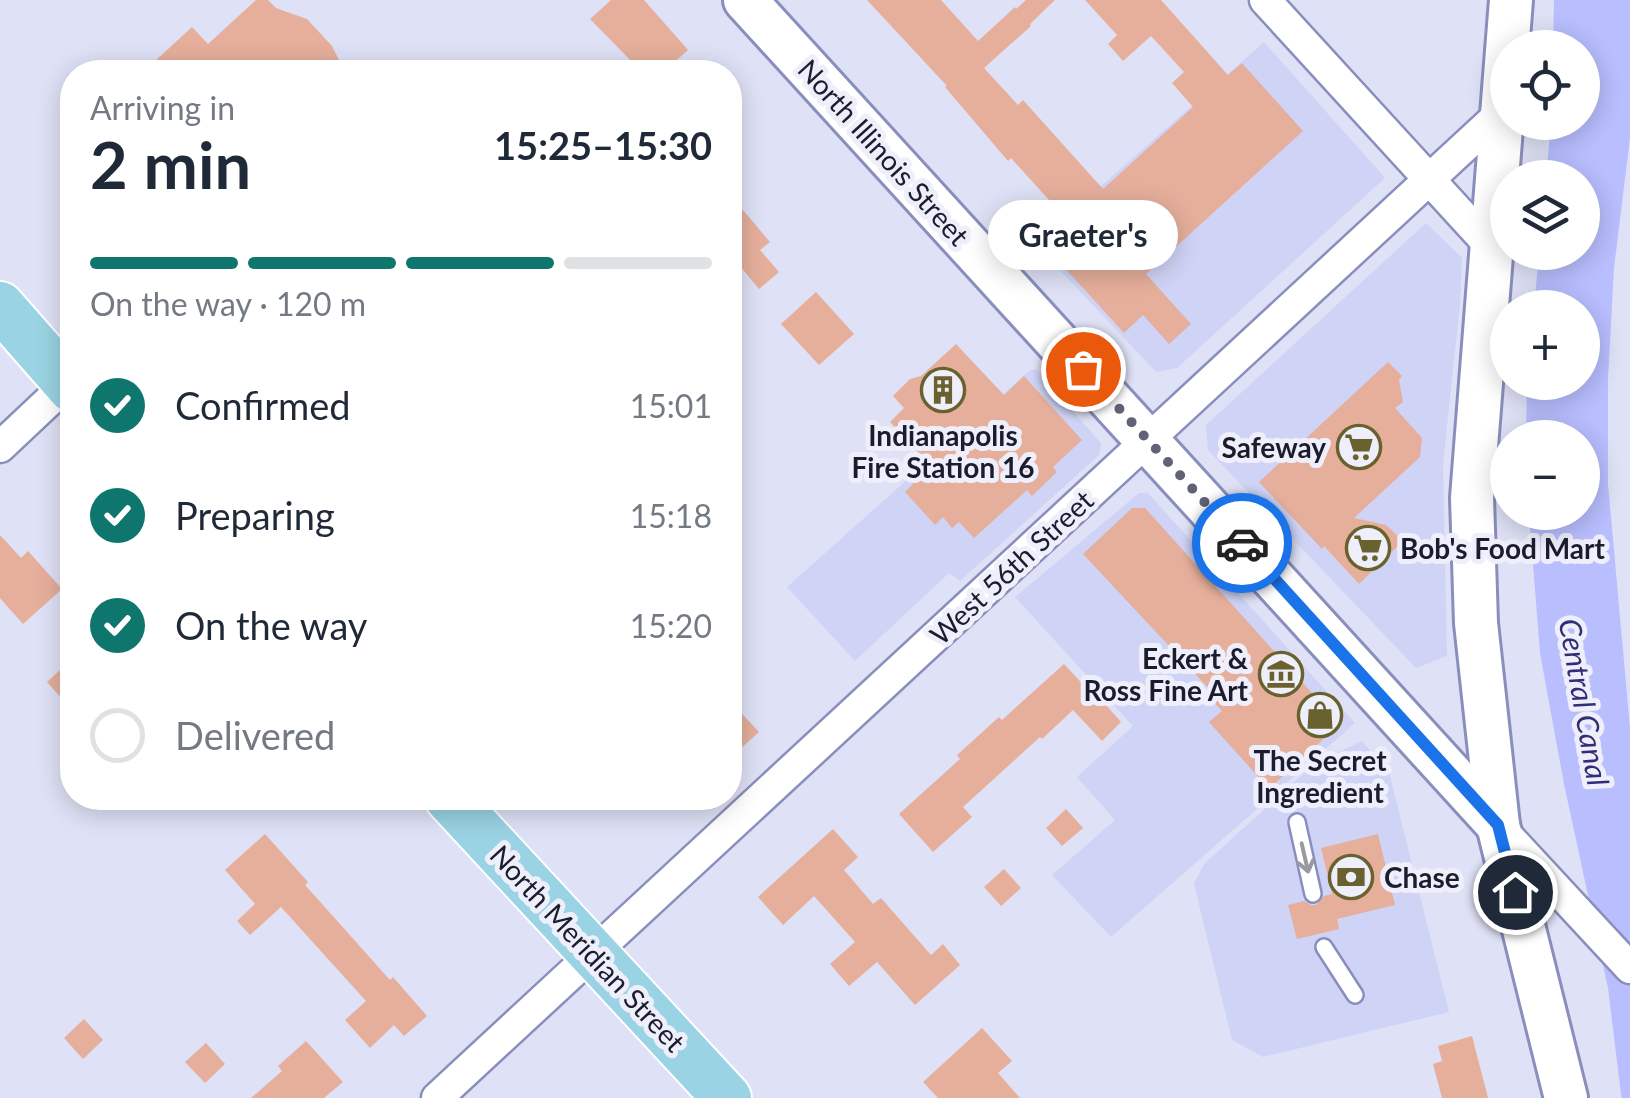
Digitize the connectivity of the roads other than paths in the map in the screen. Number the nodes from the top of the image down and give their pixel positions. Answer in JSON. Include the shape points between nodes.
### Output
{"nodes":[{"id":1,"x":745,"y":0,"type":"edge"},
{"id":2,"x":1266,"y":0,"type":"edge"},
{"id":3,"x":1510,"y":0,"type":"edge"},
{"id":4,"x":1508,"y":30,"type":"edge"},
{"id":5,"x":1490,"y":123,"type":"edge"},
{"id":6,"x":1429,"y":178,"type":"junction"},
{"id":7,"x":1490,"y":246,"type":"edge"},
{"id":8,"x":1490,"y":270,"type":"edge"},
{"id":9,"x":0,"y":306,"type":"edge"},
{"id":10,"x":60,"y":375,"type":"edge"},
{"id":11,"x":60,"y":395,"type":"edge"},
{"id":12,"x":1149,"y":441,"type":"junction"},
{"id":13,"x":0,"y":447,"type":"edge"},
{"id":14,"x":460,"y":810,"type":"edge"},
{"id":15,"x":1296,"y":822,"type":"dead end"},
{"id":16,"x":1498,"y":825,"type":"junction"},
{"id":17,"x":1312,"y":894,"type":"dead end"},
{"id":18,"x":1324,"y":947,"type":"dead end"},
{"id":19,"x":594,"y":954,"type":"junction"},
{"id":20,"x":1630,"y":968,"type":"edge"},
{"id":21,"x":1356,"y":995,"type":"dead end"},
{"id":22,"x":437,"y":1098,"type":"edge"},
{"id":23,"x":726,"y":1098,"type":"edge"},
{"id":24,"x":1566,"y":1098,"type":"edge"}],
"edges":[{"from":1,"to":12,"type":"main road","name":"North Illinois Street"},
{"from":2,"to":6,"type":"street"},
{"from":3,"to":4,"type":"main road"},
{"from":5,"to":6,"type":"street","name":"West 56th Street"},
{"from":6,"to":7,"type":"street"},
{"from":6,"to":12,"type":"street","name":"West 56th Street"},
{"from":8,"to":16,"type":"main road","via":[[1472,523]]},
{"from":9,"to":10,"type":"main road"},
{"from":11,"to":13,"type":"street"},
{"from":12,"to":16,"type":"main road","name":"North Illinois Street"},
{"from":12,"to":19,"type":"street","name":"West 56th Street"},
{"from":14,"to":19,"type":"main road","name":"North Meridian Street"},
{"from":15,"to":17,"type":"lane","one_way":true},
{"from":16,"to":20,"type":"street","name":"North Illinois Street"},
{"from":16,"to":24,"type":"main road"},
{"from":18,"to":21,"type":"lane"},
{"from":19,"to":22,"type":"street","name":"West 56th Street"},
{"from":19,"to":23,"type":"main road","name":"North Meridian Street"}]}
